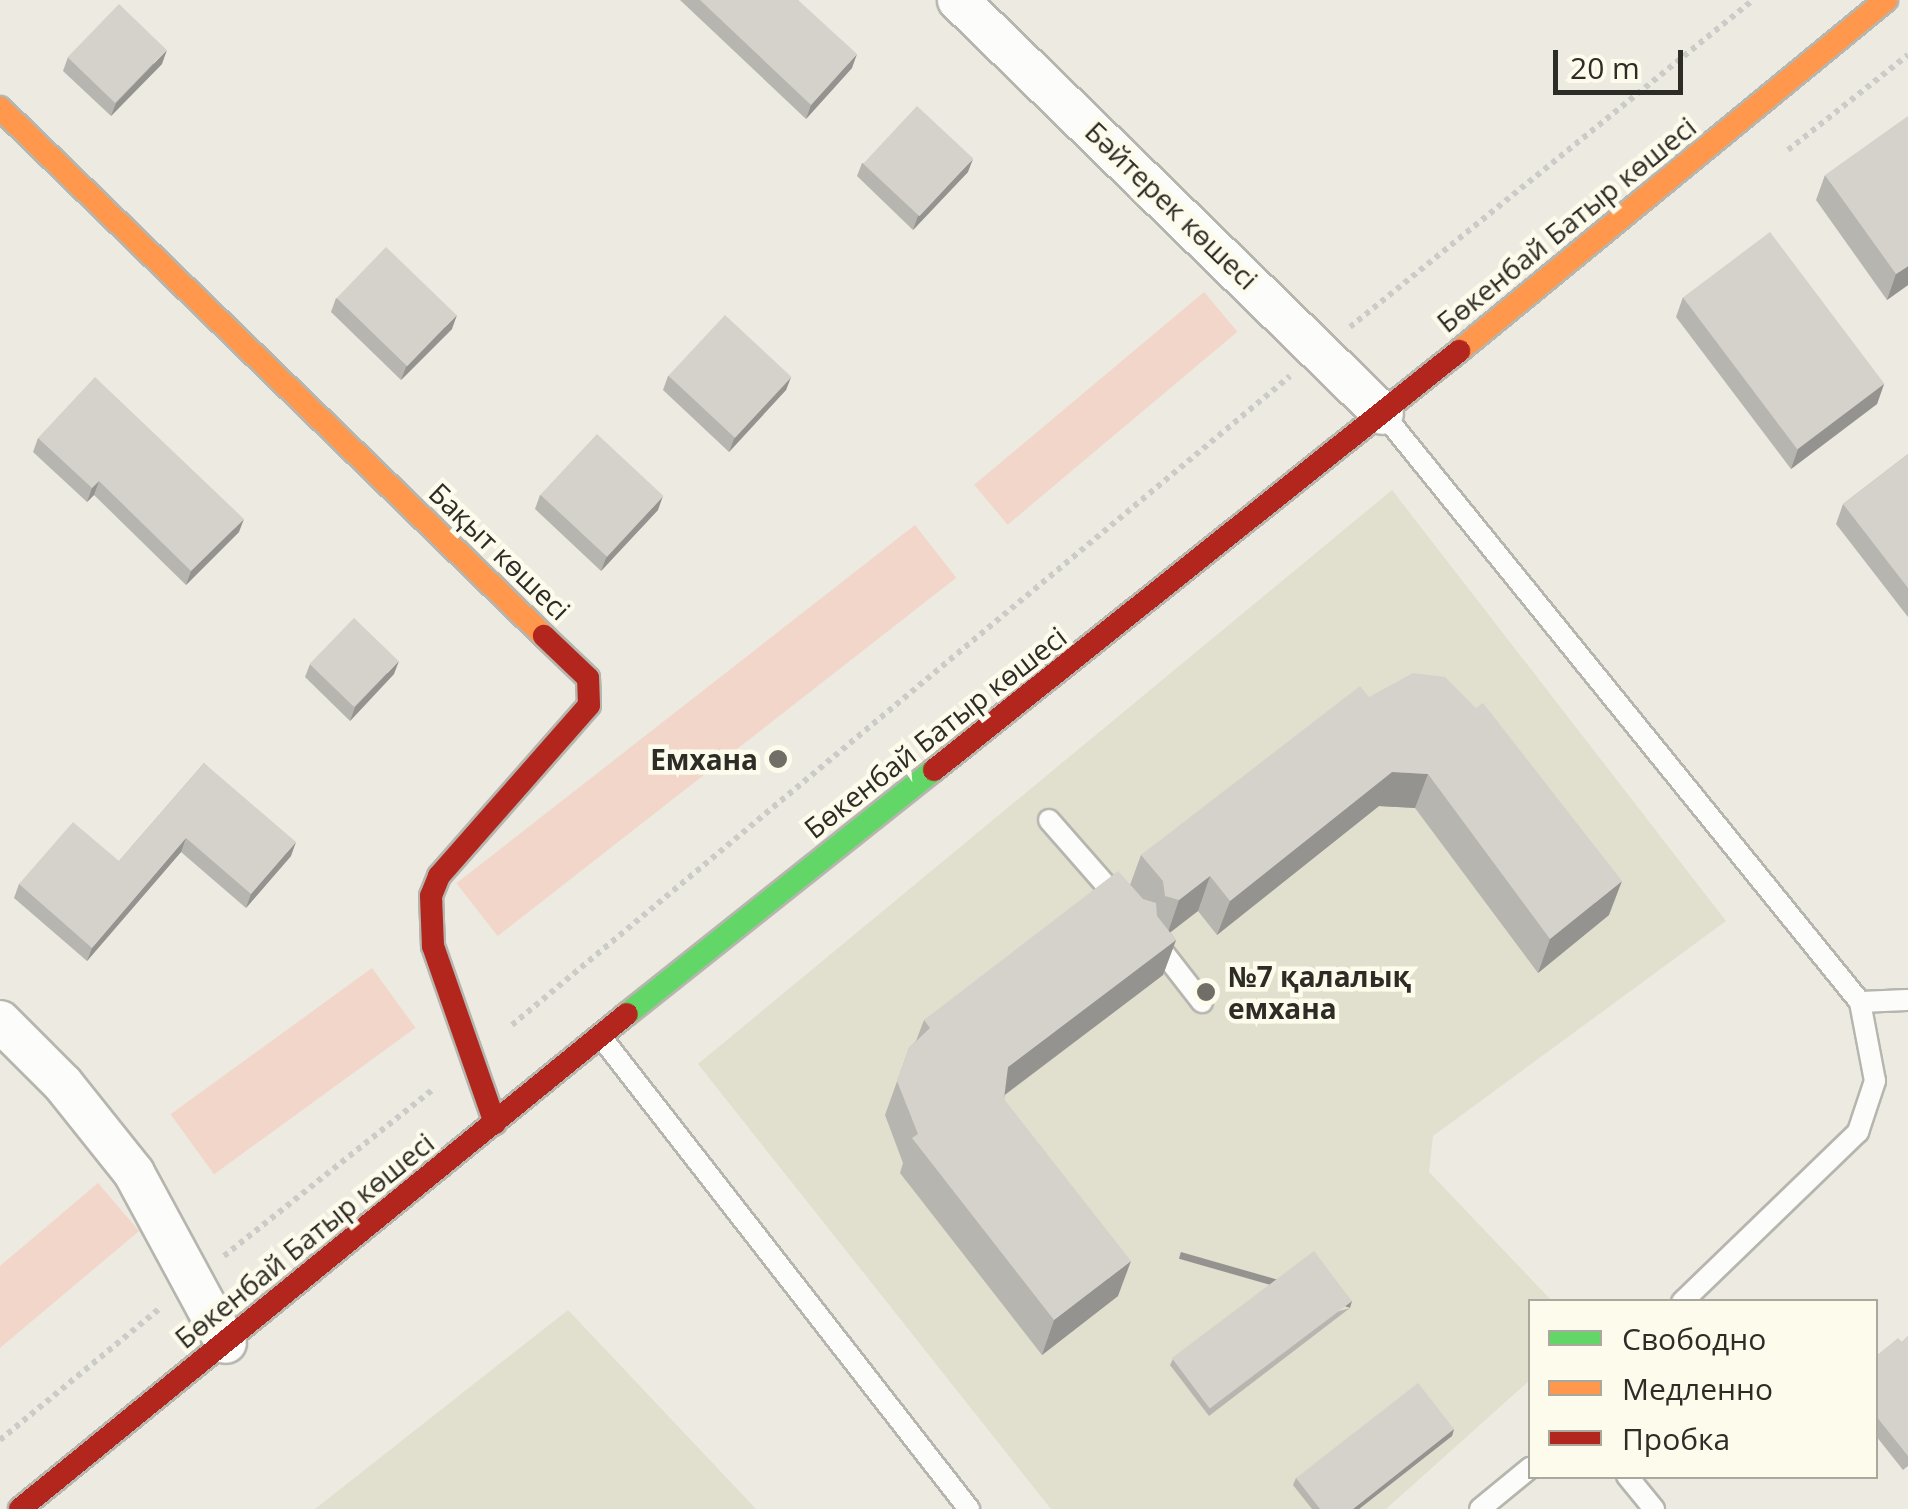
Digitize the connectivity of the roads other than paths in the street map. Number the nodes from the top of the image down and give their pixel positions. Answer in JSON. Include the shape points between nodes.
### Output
{"nodes":[{"id":1,"x":958,"y":0,"type":"edge"},
{"id":2,"x":1886,"y":0,"type":"edge"},
{"id":3,"x":0,"y":108,"type":"edge"},
{"id":4,"x":1383,"y":414,"type":"junction"},
{"id":5,"x":1049,"y":820,"type":"dead end"},
{"id":6,"x":1140,"y":924,"type":"edge"},
{"id":7,"x":1156,"y":943,"type":"edge"},
{"id":8,"x":1908,"y":1000,"type":"edge"},
{"id":9,"x":1202,"y":1002,"type":"dead end"},
{"id":10,"x":1860,"y":1002,"type":"junction"},
{"id":11,"x":0,"y":1021,"type":"edge"},
{"id":12,"x":600,"y":1036,"type":"junction"},
{"id":13,"x":495,"y":1123,"type":"junction"},
{"id":14,"x":1685,"y":1299,"type":"edge"},
{"id":15,"x":226,"y":1343,"type":"junction"},
{"id":16,"x":1528,"y":1470,"type":"edge"},
{"id":17,"x":1629,"y":1479,"type":"edge"},
{"id":18,"x":20,"y":1509,"type":"edge"},
{"id":19,"x":969,"y":1509,"type":"edge"},
{"id":20,"x":1480,"y":1509,"type":"edge"},
{"id":21,"x":1654,"y":1509,"type":"edge"}],
"edges":[{"from":1,"to":4,"type":"street","name":"Бәйтерек көшесі"},
{"from":2,"to":4,"type":"main road","name":"Бөкенбай Батыр көшесі"},
{"from":3,"to":13,"type":"main road","name":"Бақыт көшесі","via":[[588,678],[589,705],[578,722],[460,852],[431,896],[433,946]]},
{"from":4,"to":10,"type":"lane"},
{"from":4,"to":12,"type":"main road","name":"Бөкенбай Батыр көшесі"},
{"from":5,"to":6,"type":"lane"},
{"from":7,"to":9,"type":"lane"},
{"from":8,"to":10,"type":"lane"},
{"from":10,"to":14,"type":"lane","via":[[1875,1081],[1858,1132]]},
{"from":11,"to":15,"type":"street","via":[[98,1125],[195,1278]]},
{"from":12,"to":13,"type":"main road","name":"Бөкенбай Батыр көшесі"},
{"from":12,"to":19,"type":"lane"},
{"from":13,"to":15,"type":"main road","name":"Бөкенбай Батыр көшесі"},
{"from":15,"to":18,"type":"main road","name":"Бөкенбай Батыр көшесі"},
{"from":16,"to":20,"type":"lane"},
{"from":17,"to":21,"type":"lane"}]}
